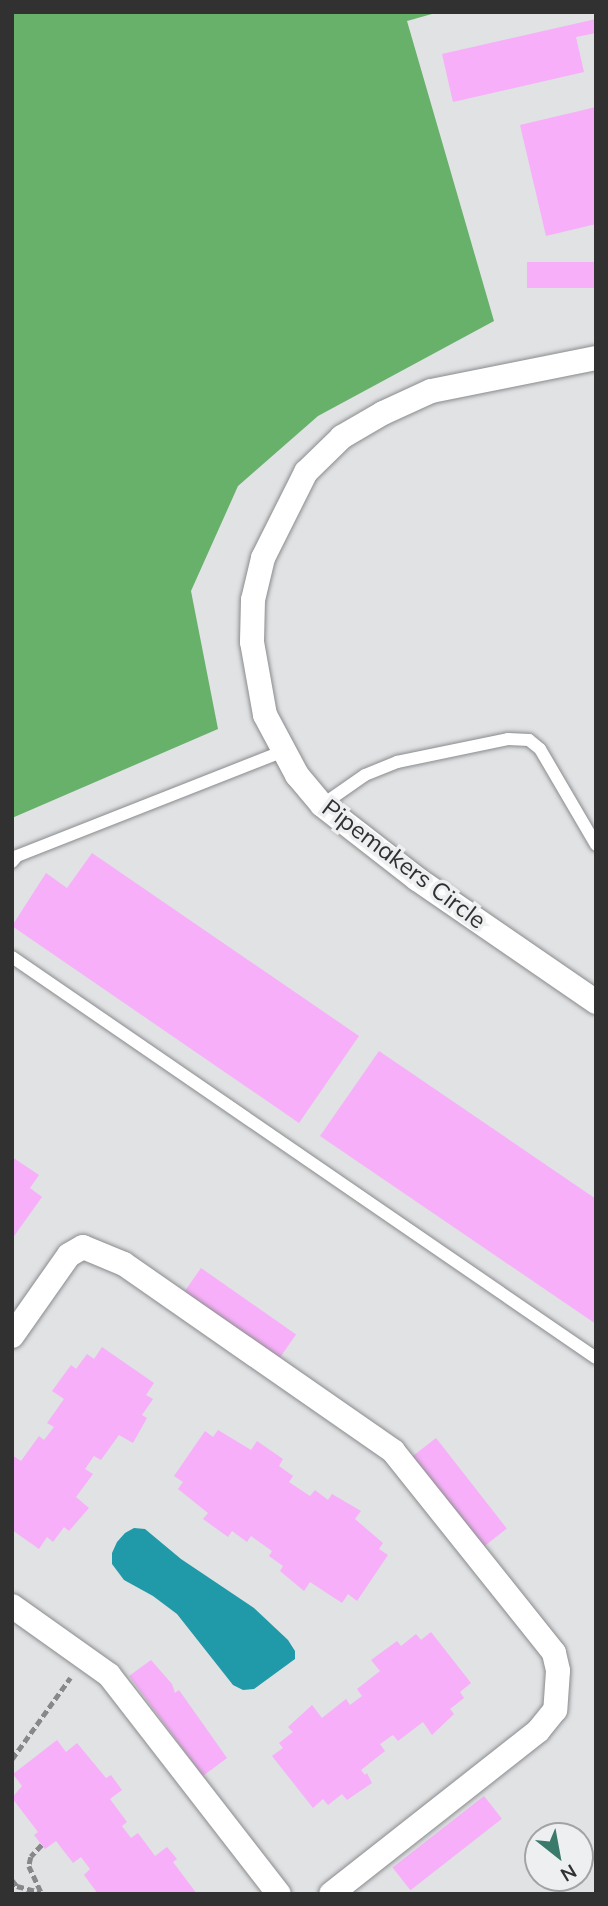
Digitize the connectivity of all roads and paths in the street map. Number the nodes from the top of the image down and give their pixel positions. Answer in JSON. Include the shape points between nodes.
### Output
{"nodes":[{"id":1,"x":596,"y":358,"type":"edge"},
{"id":2,"x":284,"y":751,"type":"junction"},
{"id":3,"x":322,"y":805,"type":"junction"},
{"id":4,"x":596,"y":845,"type":"edge"},
{"id":5,"x":12,"y":862,"type":"edge"},
{"id":6,"x":12,"y":957,"type":"edge"},
{"id":7,"x":596,"y":1002,"type":"edge"},
{"id":8,"x":14,"y":1331,"type":"edge"},
{"id":9,"x":596,"y":1358,"type":"edge"},
{"id":10,"x":12,"y":1606,"type":"edge"},
{"id":11,"x":85,"y":1658,"type":"junction"},
{"id":12,"x":12,"y":1759,"type":"edge"},
{"id":13,"x":42,"y":1845,"type":"dead end"},
{"id":14,"x":12,"y":1880,"type":"edge"},
{"id":15,"x":40,"y":1893,"type":"edge"},
{"id":16,"x":279,"y":1894,"type":"edge"},
{"id":17,"x":331,"y":1894,"type":"edge"}],
"edges":[{"from":1,"to":2,"type":"street","name":"Pipemakers Circle","via":[[431,391],[342,437],[306,472],[263,558],[253,600],[252,642],[265,715]]},
{"from":2,"to":3,"type":"street","name":"Pipemakers Circle"},
{"from":2,"to":5,"type":"lane","via":[[17,856]]},
{"from":3,"to":4,"type":"lane","via":[[365,775],[397,762],[508,739],[529,740],[540,750]]},
{"from":3,"to":7,"type":"street","name":"Pipemakers Circle","via":[[416,878]]},
{"from":6,"to":9,"type":"lane"},
{"from":8,"to":17,"type":"street","via":[[69,1255],[83,1247],[124,1264],[393,1451],[554,1653],[558,1671],[555,1710],[538,1731]]},
{"from":10,"to":11,"type":"street"},
{"from":11,"to":12,"type":"path"},
{"from":11,"to":16,"type":"street","via":[[109,1675]]},
{"from":13,"to":15,"type":"path","via":[[29,1866]]},
{"from":14,"to":15,"type":"path"}]}
